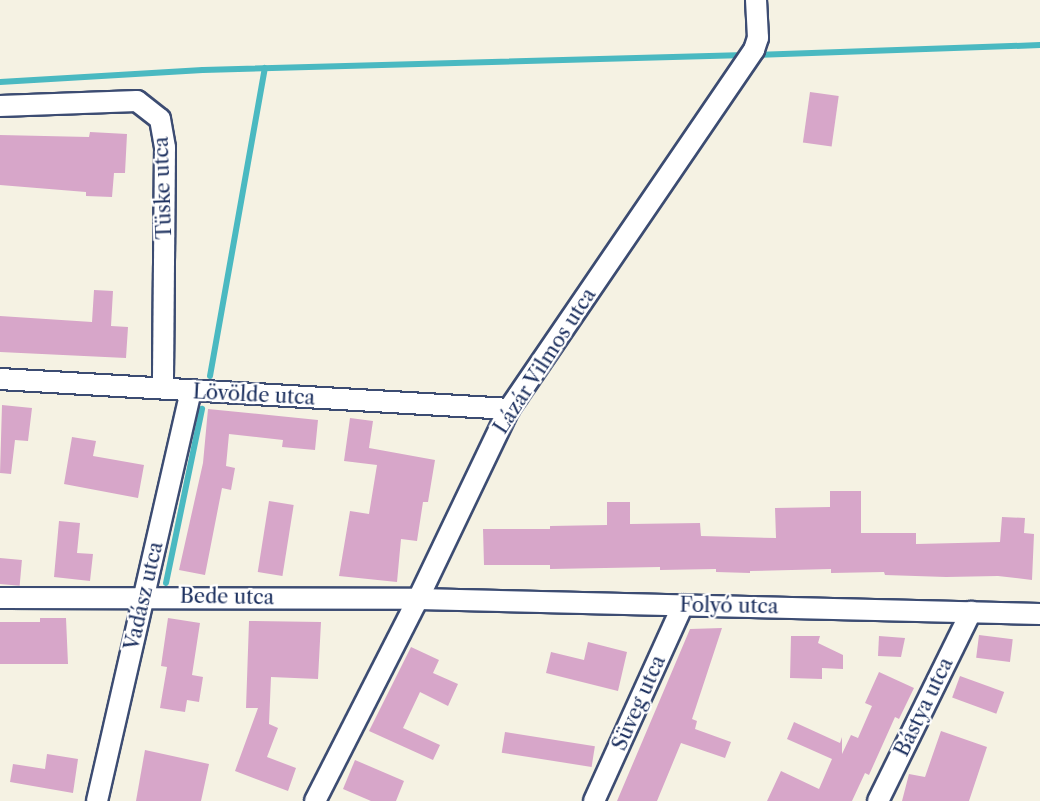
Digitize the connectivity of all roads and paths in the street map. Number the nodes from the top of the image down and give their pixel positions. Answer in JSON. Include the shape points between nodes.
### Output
{"nodes":[{"id":1,"x":756,"y":0,"type":"edge"},
{"id":2,"x":0,"y":106,"type":"edge"},
{"id":3,"x":0,"y":379,"type":"edge"},
{"id":4,"x":163,"y":387,"type":"junction"},
{"id":5,"x":191,"y":392,"type":"junction"},
{"id":6,"x":509,"y":408,"type":"junction"},
{"id":7,"x":144,"y":597,"type":"junction"},
{"id":8,"x":0,"y":598,"type":"edge"},
{"id":9,"x":418,"y":599,"type":"junction"},
{"id":10,"x":683,"y":605,"type":"junction"},
{"id":11,"x":971,"y":612,"type":"junction"},
{"id":12,"x":1040,"y":614,"type":"edge"},
{"id":13,"x":97,"y":801,"type":"edge"},
{"id":14,"x":315,"y":801,"type":"edge"},
{"id":15,"x":594,"y":801,"type":"edge"},
{"id":16,"x":878,"y":801,"type":"edge"}],
"edges":[{"from":1,"to":6,"type":"street","name":"Lázár Vilmos utca","via":[[758,38],[749,57]]},
{"from":2,"to":4,"type":"street","name":"Tüske utca","via":[[137,101],[160,119],[166,159]]},
{"from":3,"to":4,"type":"street","name":"Lövölde utca"},
{"from":4,"to":5,"type":"street","name":"Lövölde utca"},
{"from":5,"to":6,"type":"street","name":"Lövölde utca"},
{"from":5,"to":7,"type":"street","name":"Vadász utca"},
{"from":6,"to":9,"type":"street","name":"Lázár Vilmos utca"},
{"from":7,"to":8,"type":"street","name":"Bede utca"},
{"from":7,"to":9,"type":"street","name":"Bede utca"},
{"from":7,"to":13,"type":"street","name":"Vadász utca"},
{"from":9,"to":10,"type":"street","name":"Folyó utca"},
{"from":9,"to":14,"type":"street","name":"Lázár Vilmos utca"},
{"from":10,"to":11,"type":"street","name":"Folyó utca"},
{"from":10,"to":15,"type":"street","name":"Süveg utca"},
{"from":11,"to":12,"type":"street","name":"Folyó utca"},
{"from":11,"to":16,"type":"street","name":"Bástya utca"}]}
